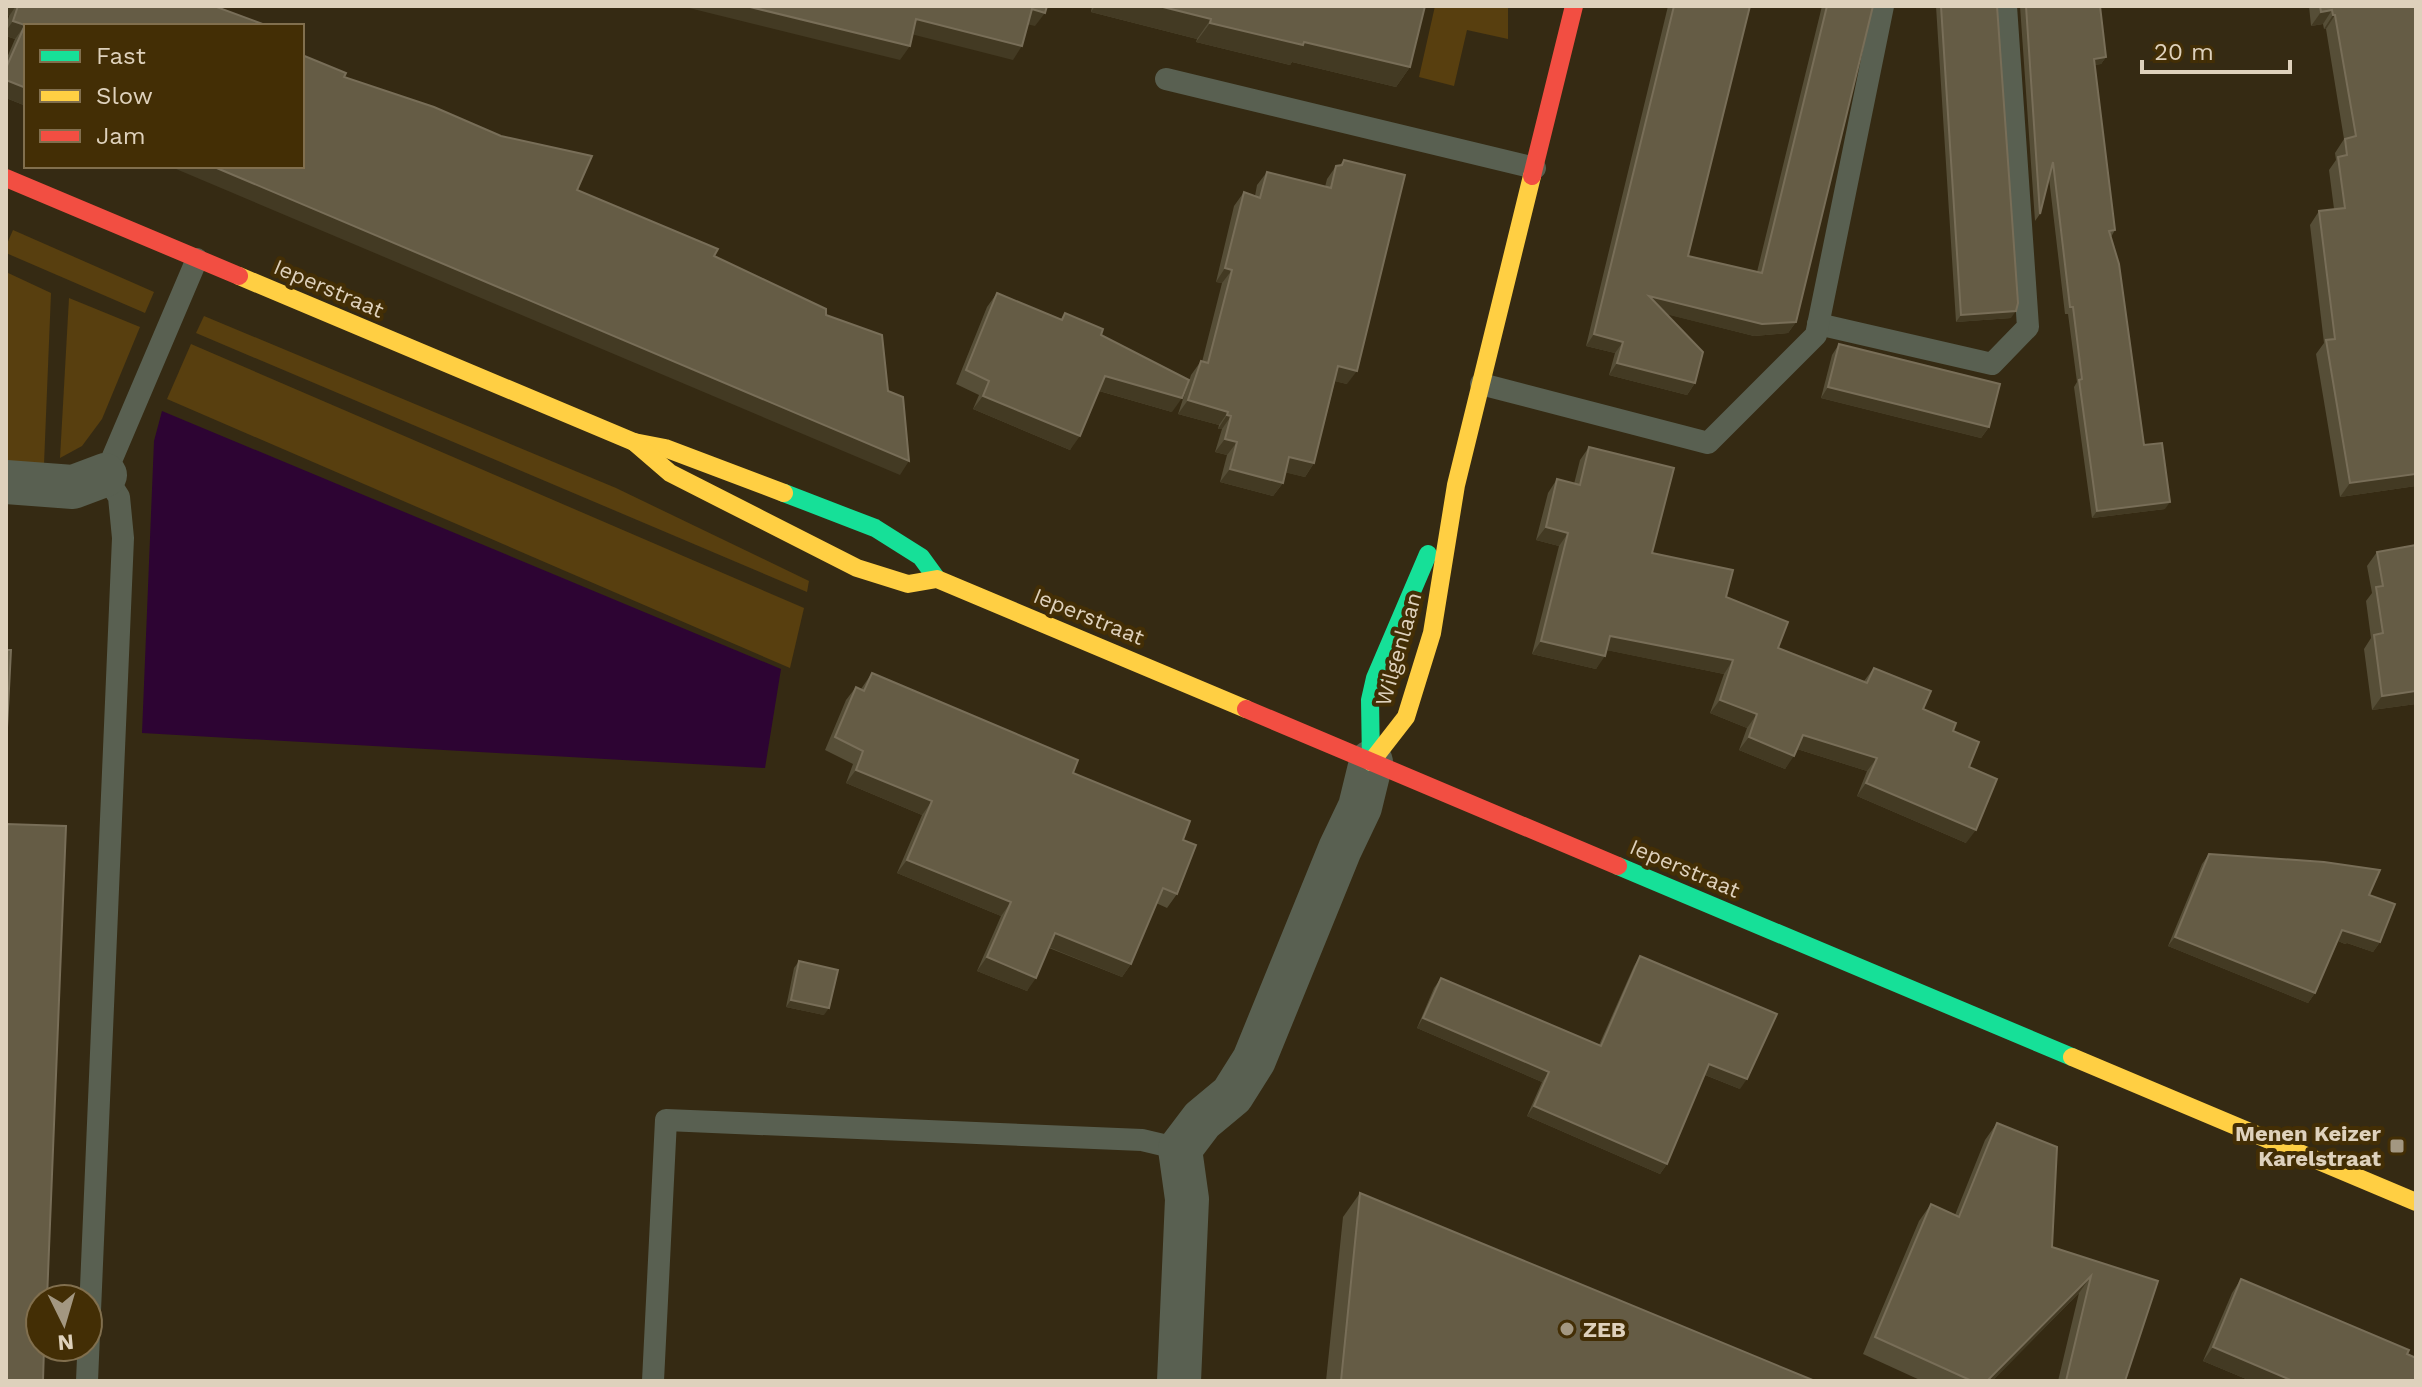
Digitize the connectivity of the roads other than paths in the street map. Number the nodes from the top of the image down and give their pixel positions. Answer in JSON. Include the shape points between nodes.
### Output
{"nodes":[{"id":1,"x":1574,"y":6,"type":"edge"},
{"id":2,"x":1883,"y":6,"type":"edge"},
{"id":3,"x":2006,"y":6,"type":"edge"},
{"id":4,"x":1166,"y":79,"type":"dead end"},
{"id":5,"x":1535,"y":168,"type":"junction"},
{"id":6,"x":6,"y":178,"type":"edge"},
{"id":7,"x":197,"y":259,"type":"junction"},
{"id":8,"x":1818,"y":324,"type":"junction"},
{"id":9,"x":1481,"y":384,"type":"junction"},
{"id":10,"x":634,"y":442,"type":"junction"},
{"id":11,"x":105,"y":475,"type":"junction"},
{"id":12,"x":6,"y":482,"type":"edge"},
{"id":13,"x":1456,"y":485,"type":"junction"},
{"id":14,"x":937,"y":579,"type":"junction"},
{"id":15,"x":1371,"y":762,"type":"junction"},
{"id":16,"x":1180,"y":1149,"type":"junction"},
{"id":17,"x":2416,"y":1202,"type":"edge"},
{"id":18,"x":87,"y":1381,"type":"edge"},
{"id":19,"x":653,"y":1381,"type":"edge"},
{"id":20,"x":1179,"y":1381,"type":"edge"}],
"edges":[{"from":1,"to":5,"type":"street","name":"Wilgenlaan"},
{"from":2,"to":8,"type":"lane"},
{"from":3,"to":8,"type":"lane","via":[[2028,327],[1992,364]]},
{"from":4,"to":5,"type":"lane"},
{"from":5,"to":9,"type":"street","name":"Wilgenlaan"},
{"from":6,"to":7,"type":"street","name":"Ieperstraat"},
{"from":7,"to":10,"type":"street","name":"Ieperstraat"},
{"from":7,"to":11,"type":"lane"},
{"from":8,"to":9,"type":"lane","via":[[1816,335],[1708,443]]},
{"from":9,"to":13,"type":"street","name":"Wilgenlaan"},
{"from":10,"to":14,"type":"street","name":"Ieperstraat","via":[[665,448],[875,528],[921,557]]},
{"from":10,"to":14,"type":"street","name":"Ieperstraat","via":[[670,473],[857,568],[908,584]]},
{"from":11,"to":12,"type":"street","via":[[73,487]]},
{"from":11,"to":18,"type":"lane","via":[[119,497],[123,538]]},
{"from":13,"to":15,"type":"street","name":"Wilgenlaan","via":[[1375,678]]},
{"from":13,"to":15,"type":"street","name":"Wilgenlaan","via":[[1432,633],[1406,717]]},
{"from":14,"to":15,"type":"street","name":"Ieperstraat"},
{"from":15,"to":16,"type":"street","via":[[1360,807],[1254,1060],[1232,1095],[1202,1120]]},
{"from":15,"to":17,"type":"street","name":"Ieperstraat"},
{"from":16,"to":19,"type":"lane","via":[[1142,1140],[666,1120]]},
{"from":16,"to":20,"type":"street","via":[[1187,1199]]}]}
